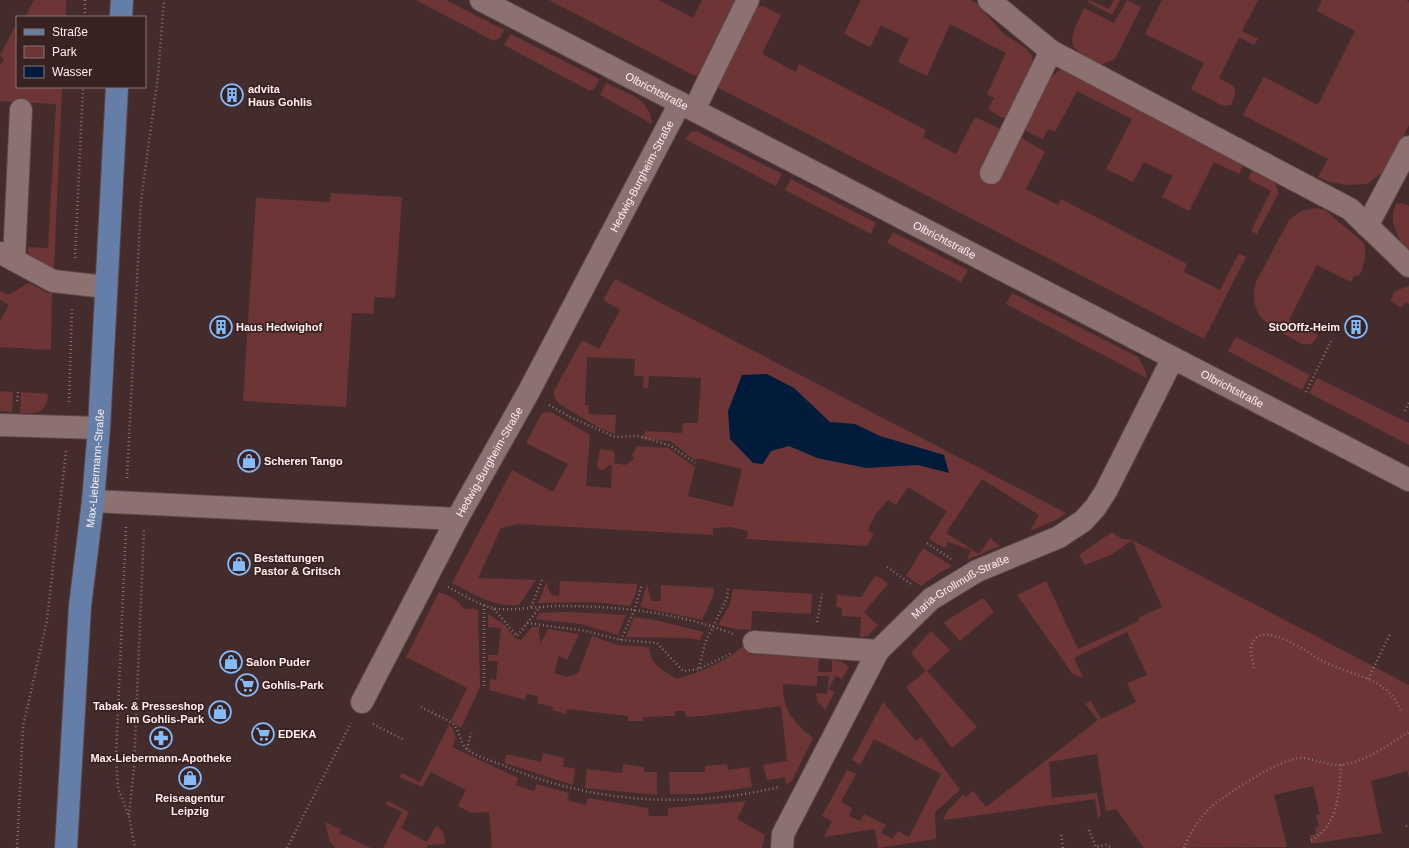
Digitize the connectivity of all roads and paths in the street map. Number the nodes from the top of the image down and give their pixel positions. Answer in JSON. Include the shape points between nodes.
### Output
{"nodes":[{"id":1,"x":85,"y":0,"type":"edge"},
{"id":2,"x":122,"y":0,"type":"edge"},
{"id":3,"x":164,"y":0,"type":"edge"},
{"id":4,"x":480,"y":0,"type":"edge"},
{"id":5,"x":748,"y":0,"type":"edge"},
{"id":6,"x":989,"y":0,"type":"edge"},
{"id":7,"x":85,"y":16,"type":"edge"},
{"id":8,"x":121,"y":16,"type":"edge"},
{"id":9,"x":1051,"y":51,"type":"junction"},
{"id":10,"x":83,"y":88,"type":"edge"},
{"id":11,"x":117,"y":88,"type":"edge"},
{"id":12,"x":687,"y":106,"type":"junction"},
{"id":13,"x":21,"y":110,"type":"dead end"},
{"id":14,"x":1409,"y":147,"type":"edge"},
{"id":15,"x":991,"y":173,"type":"dead end"},
{"id":16,"x":1367,"y":226,"type":"junction"},
{"id":17,"x":7,"y":256,"type":"edge"},
{"id":18,"x":1409,"y":266,"type":"edge"},
{"id":19,"x":73,"y":283,"type":"junction"},
{"id":20,"x":106,"y":288,"type":"junction"},
{"id":21,"x":1331,"y":342,"type":"dead end"},
{"id":22,"x":1173,"y":358,"type":"junction"},
{"id":23,"x":528,"y":392,"type":"junction"},
{"id":24,"x":1306,"y":392,"type":"dead end"},
{"id":25,"x":1409,"y":403,"type":"edge"},
{"id":26,"x":1405,"y":410,"type":"dead end"},
{"id":27,"x":0,"y":425,"type":"edge"},
{"id":28,"x":68,"y":428,"type":"junction"},
{"id":29,"x":98,"y":428,"type":"junction"},
{"id":30,"x":695,"y":463,"type":"dead end"},
{"id":31,"x":1409,"y":480,"type":"edge"},
{"id":32,"x":93,"y":501,"type":"junction"},
{"id":33,"x":126,"y":502,"type":"junction"},
{"id":34,"x":457,"y":519,"type":"junction"},
{"id":35,"x":144,"y":527,"type":"dead end"},
{"id":36,"x":886,"y":567,"type":"dead end"},
{"id":37,"x":902,"y":578,"type":"dead end"},
{"id":38,"x":542,"y":580,"type":"dead end"},
{"id":39,"x":642,"y":584,"type":"dead end"},
{"id":40,"x":446,"y":586,"type":"dead end"},
{"id":41,"x":728,"y":589,"type":"dead end"},
{"id":42,"x":484,"y":605,"type":"junction"},
{"id":43,"x":532,"y":607,"type":"junction"},
{"id":44,"x":540,"y":607,"type":"junction"},
{"id":45,"x":494,"y":609,"type":"junction"},
{"id":46,"x":634,"y":611,"type":"junction"},
{"id":47,"x":527,"y":624,"type":"junction"},
{"id":48,"x":713,"y":626,"type":"junction"},
{"id":49,"x":1390,"y":634,"type":"dead end"},
{"id":50,"x":621,"y":640,"type":"junction"},
{"id":51,"x":754,"y":642,"type":"junction"},
{"id":52,"x":878,"y":651,"type":"junction"},
{"id":53,"x":1254,"y":668,"type":"dead end"},
{"id":54,"x":699,"y":669,"type":"junction"},
{"id":55,"x":1368,"y":679,"type":"junction"},
{"id":56,"x":484,"y":689,"type":"dead end"},
{"id":57,"x":421,"y":707,"type":"dead end"},
{"id":58,"x":358,"y":708,"type":"junction"},
{"id":59,"x":1401,"y":712,"type":"dead end"},
{"id":60,"x":1409,"y":732,"type":"edge"},
{"id":61,"x":471,"y":733,"type":"dead end"},
{"id":62,"x":404,"y":740,"type":"dead end"},
{"id":63,"x":467,"y":750,"type":"junction"},
{"id":64,"x":1341,"y":765,"type":"junction"},
{"id":65,"x":811,"y":780,"type":"junction"},
{"id":66,"x":129,"y":816,"type":"junction"},
{"id":67,"x":1089,"y":830,"type":"dead end"},
{"id":68,"x":1061,"y":834,"type":"dead end"},
{"id":69,"x":1311,"y":840,"type":"dead end"},
{"id":70,"x":17,"y":848,"type":"edge"},
{"id":71,"x":66,"y":848,"type":"edge"},
{"id":72,"x":136,"y":848,"type":"edge"},
{"id":73,"x":288,"y":848,"type":"edge"},
{"id":74,"x":782,"y":848,"type":"edge"},
{"id":75,"x":1064,"y":848,"type":"edge"},
{"id":76,"x":1113,"y":848,"type":"edge"},
{"id":77,"x":1184,"y":848,"type":"edge"}],
"edges":[{"from":1,"to":7,"type":"path"},
{"from":2,"to":8,"type":"main road"},
{"from":3,"to":33,"type":"path","via":[[158,76],[141,201]]},
{"from":4,"to":12,"type":"street","name":"Olbrichtstraße"},
{"from":5,"to":12,"type":"street","name":"Hedwig-Burgheim-Straße"},
{"from":6,"to":9,"type":"street"},
{"from":9,"to":15,"type":"street"},
{"from":9,"to":16,"type":"street","via":[[1350,209]]},
{"from":10,"to":19,"type":"path"},
{"from":11,"to":20,"type":"main road","name":"Max-Liebermann-Straße"},
{"from":12,"to":22,"type":"street","name":"Olbrichtstraße"},
{"from":12,"to":23,"type":"street","name":"Hedwig-Burgheim-Straße"},
{"from":13,"to":17,"type":"street"},
{"from":14,"to":16,"type":"street"},
{"from":16,"to":18,"type":"street"},
{"from":17,"to":19,"type":"street","via":[[53,281]]},
{"from":19,"to":20,"type":"street"},
{"from":19,"to":28,"type":"path"},
{"from":20,"to":29,"type":"main road","name":"Max-Liebermann-Straße"},
{"from":21,"to":24,"type":"path"},
{"from":22,"to":31,"type":"street","name":"Olbrichtstraße"},
{"from":22,"to":52,"type":"street","name":"Maria-Grollmuß-Straße","via":[[1106,491],[1084,521],[1059,537],[977,571],[931,599]]},
{"from":23,"to":30,"type":"path","via":[[570,417],[615,437],[639,436],[671,446]]},
{"from":23,"to":34,"type":"street","name":"Hedwig-Burgheim-Straße"},
{"from":25,"to":26,"type":"path"},
{"from":27,"to":28,"type":"street"},
{"from":28,"to":29,"type":"street"},
{"from":28,"to":70,"type":"path","via":[[47,620],[23,727]]},
{"from":29,"to":32,"type":"main road","name":"Max-Liebermann-Straße"},
{"from":32,"to":33,"type":"street","name":"Hedwig-Burgheim-Straße"},
{"from":32,"to":71,"type":"main road","name":"Max-Liebermann-Straße","via":[[80,606]]},
{"from":33,"to":34,"type":"street","name":"Hedwig-Burgheim-Straße"},
{"from":33,"to":66,"type":"path","via":[[116,756],[118,788]]},
{"from":34,"to":58,"type":"street"},
{"from":35,"to":66,"type":"path","via":[[134,767]]},
{"from":36,"to":37,"type":"path"},
{"from":38,"to":43,"type":"path"},
{"from":39,"to":46,"type":"path"},
{"from":40,"to":42,"type":"path"},
{"from":41,"to":48,"type":"path"},
{"from":42,"to":45,"type":"path"},
{"from":42,"to":56,"type":"path"},
{"from":43,"to":44,"type":"path"},
{"from":43,"to":45,"type":"path"},
{"from":44,"to":46,"type":"path","via":[[605,607]]},
{"from":44,"to":47,"type":"path"},
{"from":45,"to":47,"type":"path","via":[[517,636]]},
{"from":46,"to":48,"type":"path","via":[[683,618]]},
{"from":46,"to":50,"type":"path"},
{"from":47,"to":50,"type":"path","via":[[586,631]]},
{"from":48,"to":51,"type":"path"},
{"from":48,"to":54,"type":"path","via":[[705,643]]},
{"from":49,"to":55,"type":"path"},
{"from":50,"to":54,"type":"path","via":[[657,643],[683,671]]},
{"from":51,"to":52,"type":"street"},
{"from":51,"to":54,"type":"path"},
{"from":52,"to":65,"type":"street","name":"Maria-Grollmuß-Straße"},
{"from":53,"to":55,"type":"path","via":[[1251,647],[1255,640],[1265,634],[1299,645],[1325,662]]},
{"from":55,"to":59,"type":"path","via":[[1390,692],[1397,700]]},
{"from":57,"to":63,"type":"path","via":[[454,725]]},
{"from":58,"to":62,"type":"path"},
{"from":58,"to":73,"type":"path"},
{"from":60,"to":64,"type":"path","via":[[1363,759]]},
{"from":61,"to":63,"type":"path"},
{"from":63,"to":65,"type":"path","via":[[520,772],[578,790],[613,797],[702,800],[760,792]]},
{"from":64,"to":69,"type":"path","via":[[1339,792],[1329,826],[1321,835]]},
{"from":64,"to":77,"type":"path","via":[[1333,766],[1302,758],[1288,760],[1264,772],[1210,808]]},
{"from":65,"to":74,"type":"street","name":"Maria-Grollmuß-Straße","via":[[783,834]]},
{"from":66,"to":72,"type":"path"},
{"from":67,"to":76,"type":"path","via":[[1096,847],[1106,845]]},
{"from":68,"to":75,"type":"path"}]}
